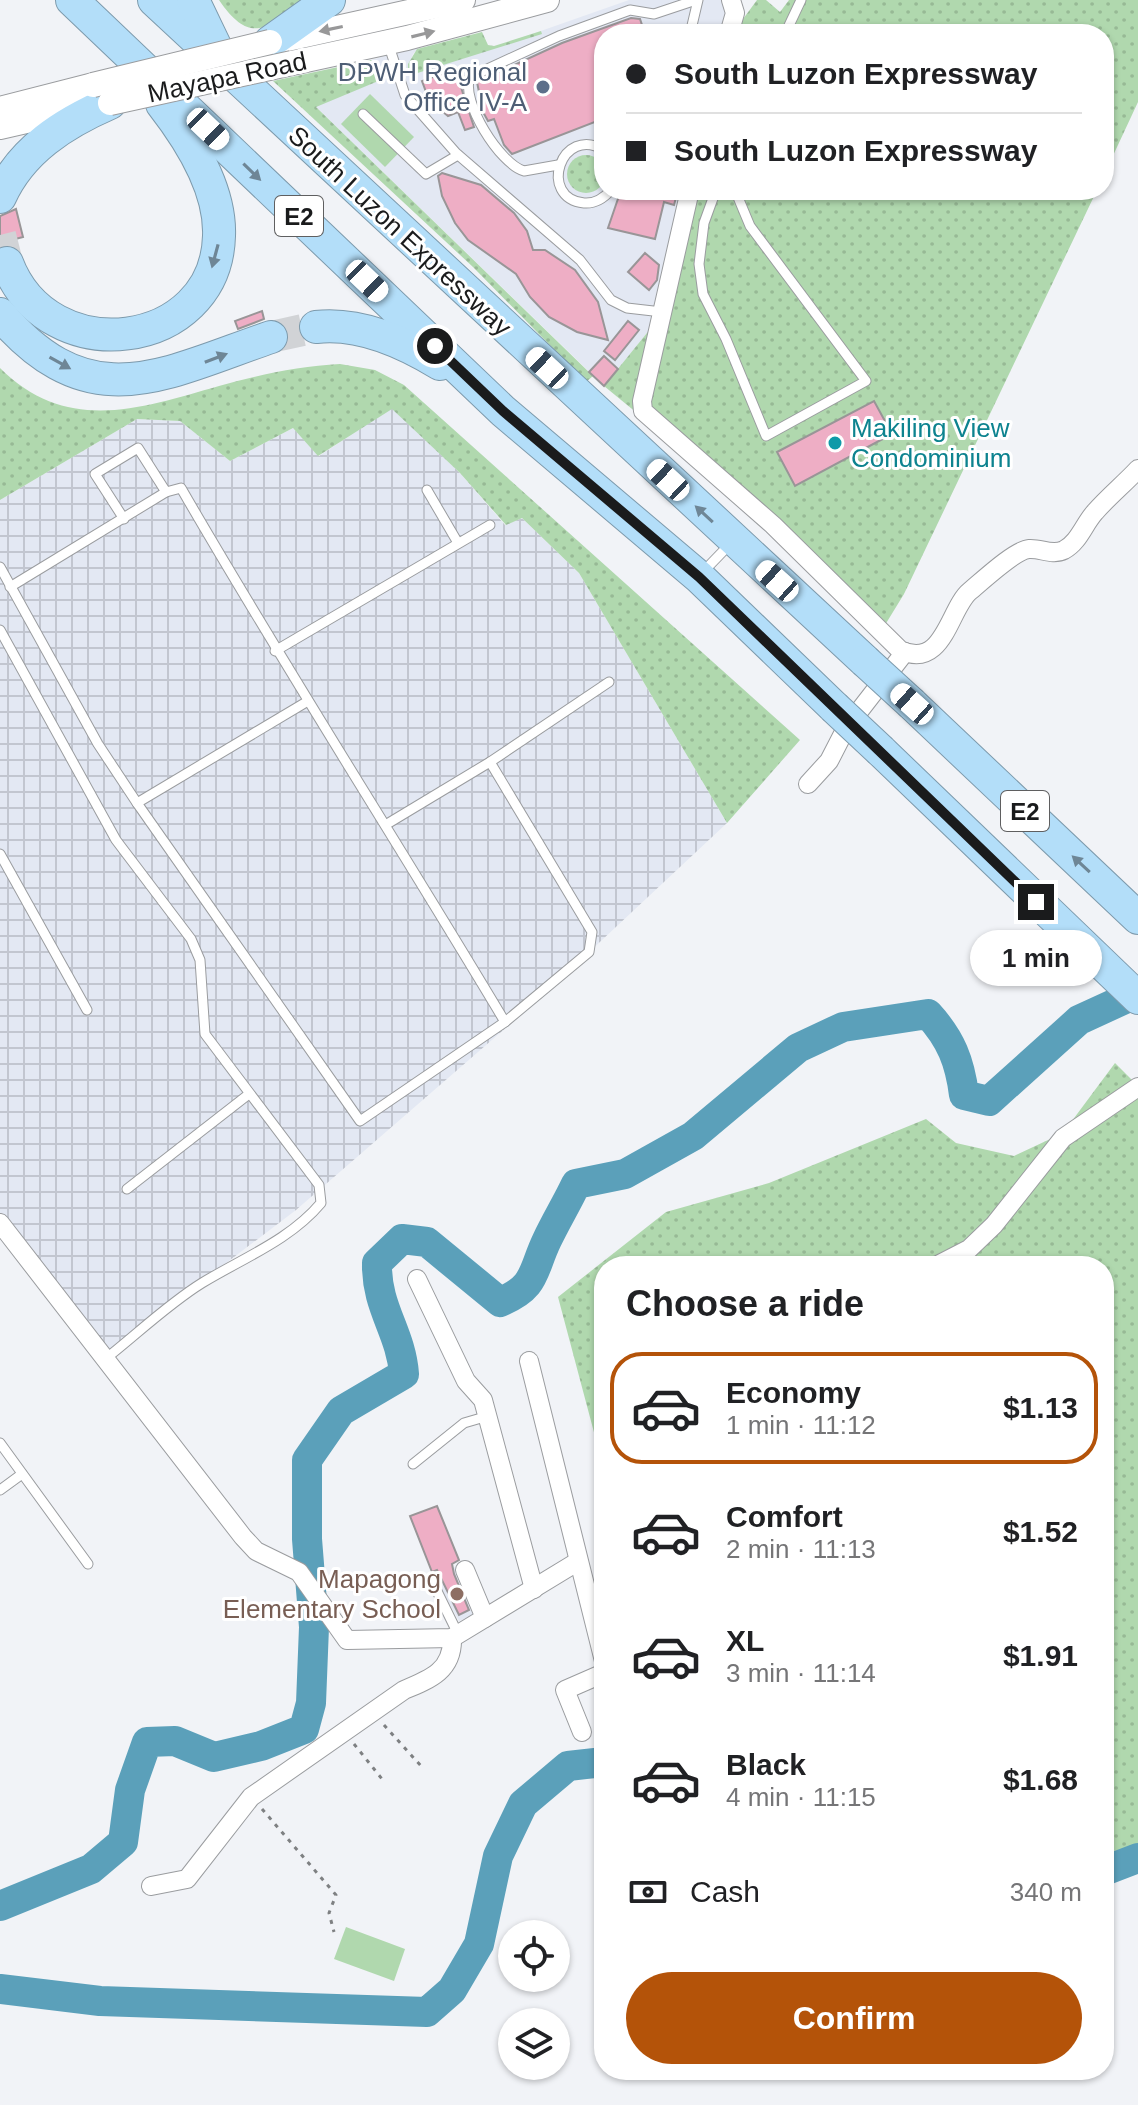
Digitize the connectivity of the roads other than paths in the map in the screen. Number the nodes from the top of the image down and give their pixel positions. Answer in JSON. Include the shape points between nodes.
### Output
{"nodes":[{"id":1,"x":154,"y":0,"type":"edge"},
{"id":2,"x":193,"y":0,"type":"edge"},
{"id":3,"x":329,"y":0,"type":"edge"},
{"id":4,"x":547,"y":0,"type":"edge"},
{"id":5,"x":697,"y":0,"type":"edge"},
{"id":6,"x":731,"y":0,"type":"edge"},
{"id":7,"x":801,"y":0,"type":"edge"},
{"id":8,"x":463,"y":5,"type":"edge"},
{"id":9,"x":83,"y":11,"type":"edge"},
{"id":10,"x":692,"y":24,"type":"edge"},
{"id":11,"x":732,"y":24,"type":"edge"},
{"id":12,"x":790,"y":24,"type":"edge"},
{"id":13,"x":388,"y":43,"type":"junction"},
{"id":14,"x":281,"y":53,"type":"junction"},
{"id":15,"x":221,"y":64,"type":"junction"},
{"id":16,"x":101,"y":94,"type":"junction"},
{"id":17,"x":0,"y":109,"type":"edge"},
{"id":18,"x":363,"y":114,"type":"dead end"},
{"id":19,"x":0,"y":127,"type":"edge"},
{"id":20,"x":594,"y":147,"type":"edge"},
{"id":21,"x":458,"y":155,"type":"junction"},
{"id":22,"x":558,"y":165,"type":"junction"},
{"id":23,"x":0,"y":197,"type":"edge"},
{"id":24,"x":599,"y":200,"type":"edge"},
{"id":25,"x":688,"y":200,"type":"edge"},
{"id":26,"x":712,"y":200,"type":"edge"},
{"id":27,"x":739,"y":200,"type":"edge"},
{"id":28,"x":7,"y":263,"type":"dead end"},
{"id":29,"x":662,"y":312,"type":"junction"},
{"id":30,"x":0,"y":314,"type":"edge"},
{"id":31,"x":316,"y":327,"type":"tunnel mouth"},
{"id":32,"x":271,"y":337,"type":"tunnel mouth"},
{"id":33,"x":503,"y":411,"type":"junction"},
{"id":34,"x":1138,"y":469,"type":"edge"},
{"id":35,"x":427,"y":490,"type":"dead end"},
{"id":36,"x":166,"y":492,"type":"junction"},
{"id":37,"x":124,"y":519,"type":"junction"},
{"id":38,"x":490,"y":525,"type":"dead end"},
{"id":39,"x":734,"y":541,"type":"junction"},
{"id":40,"x":458,"y":543,"type":"junction"},
{"id":41,"x":0,"y":567,"type":"edge"},
{"id":42,"x":699,"y":577,"type":"junction"},
{"id":43,"x":10,"y":587,"type":"junction"},
{"id":44,"x":0,"y":630,"type":"edge"},
{"id":45,"x":275,"y":651,"type":"junction"},
{"id":46,"x":905,"y":652,"type":"junction"},
{"id":47,"x":609,"y":682,"type":"dead end"},
{"id":48,"x":308,"y":701,"type":"junction"},
{"id":49,"x":490,"y":762,"type":"junction"},
{"id":50,"x":808,"y":784,"type":"dead end"},
{"id":51,"x":137,"y":803,"type":"junction"},
{"id":52,"x":387,"y":824,"type":"junction"},
{"id":53,"x":0,"y":854,"type":"edge"},
{"id":54,"x":1138,"y":918,"type":"edge"},
{"id":55,"x":1138,"y":998,"type":"edge"},
{"id":56,"x":87,"y":1010,"type":"dead end"},
{"id":57,"x":505,"y":1022,"type":"junction"},
{"id":58,"x":1138,"y":1087,"type":"edge"},
{"id":59,"x":249,"y":1094,"type":"junction"},
{"id":60,"x":127,"y":1189,"type":"dead end"},
{"id":61,"x":0,"y":1223,"type":"edge"},
{"id":62,"x":955,"y":1256,"type":"edge"},
{"id":63,"x":417,"y":1279,"type":"dead end"},
{"id":64,"x":104,"y":1360,"type":"junction"},
{"id":65,"x":529,"y":1361,"type":"dead end"},
{"id":66,"x":488,"y":1416,"type":"junction"},
{"id":67,"x":0,"y":1443,"type":"edge"},
{"id":68,"x":413,"y":1464,"type":"dead end"},
{"id":69,"x":22,"y":1474,"type":"junction"},
{"id":70,"x":0,"y":1490,"type":"edge"},
{"id":71,"x":577,"y":1562,"type":"junction"},
{"id":72,"x":88,"y":1564,"type":"dead end"},
{"id":73,"x":465,"y":1570,"type":"dead end"},
{"id":74,"x":432,"y":1581,"type":"dead end"},
{"id":75,"x":534,"y":1589,"type":"junction"},
{"id":76,"x":485,"y":1618,"type":"junction"},
{"id":77,"x":594,"y":1624,"type":"edge"},
{"id":78,"x":455,"y":1636,"type":"junction"},
{"id":79,"x":594,"y":1677,"type":"edge"},
{"id":80,"x":582,"y":1732,"type":"dead end"},
{"id":81,"x":151,"y":1886,"type":"dead end"}],
"edges":[{"from":1,"to":15,"type":"highway","name":"South Luzon Expressway","number":"E2"},
{"from":2,"to":15,"type":"highway"},
{"from":3,"to":14,"type":"highway"},
{"from":4,"to":8,"type":"main road","name":"Mayapa Road"},
{"from":5,"to":10,"type":"lane"},
{"from":5,"to":22,"type":"lane","via":[[654,14],[630,10],[470,77],[467,85],[481,126],[507,160],[524,171]]},
{"from":6,"to":11,"type":"street"},
{"from":7,"to":12,"type":"lane"},
{"from":13,"to":8,"type":"main road","name":"Mayapa Road","one_way":true},
{"from":8,"to":14,"type":"main road","name":"Mayapa Road","one_way":true},
{"from":9,"to":28,"type":"highway","one_way":true,"via":[[170,114],[198,160],[217,209],[215,262],[200,291],[176,315],[145,329],[109,334],[69,328],[45,316],[23,294]]},
{"from":9,"to":33,"type":"highway","number":"E2","one_way":true},
{"from":13,"to":14,"type":"main road","name":"Mayapa Road"},
{"from":13,"to":21,"type":"lane","via":[[405,95]]},
{"from":14,"to":16,"type":"main road","name":"Mayapa Road","bridge":true},
{"from":39,"to":15,"type":"highway","name":"South Luzon Expressway","number":"E2","one_way":true},
{"from":16,"to":17,"type":"main road","name":"Mayapa Road"},
{"from":16,"to":19,"type":"main road","name":"Mayapa Road"},
{"from":16,"to":23,"type":"highway","via":[[22,161]]},
{"from":18,"to":21,"type":"lane","via":[[426,174]]},
{"from":20,"to":22,"type":"lane","via":[[575,146]]},
{"from":21,"to":29,"type":"lane","via":[[580,260],[611,300],[627,308]]},
{"from":22,"to":24,"type":"lane","via":[[561,189],[573,200]]},
{"from":25,"to":29,"type":"street"},
{"from":26,"to":27,"type":"lane","via":[[699,264],[703,294],[766,436],[866,381],[750,226]]},
{"from":29,"to":46,"type":"street","via":[[643,411],[773,525]]},
{"from":30,"to":32,"type":"highway","one_way":true,"via":[[50,358],[113,381],[176,372]]},
{"from":31,"to":33,"type":"highway","via":[[340,326],[385,337],[443,367]]},
{"from":33,"to":42,"type":"highway","number":"E2"},
{"from":34,"to":46,"type":"street","via":[[1070,546],[1058,552],[1020,552],[965,594],[954,622],[934,647]]},
{"from":35,"to":40,"type":"lane"},
{"from":36,"to":37,"type":"lane"},
{"from":36,"to":37,"type":"lane","via":[[138,448],[95,474]]},
{"from":36,"to":45,"type":"lane","via":[[181,488]]},
{"from":37,"to":43,"type":"lane"},
{"from":38,"to":40,"type":"lane"},
{"from":39,"to":42,"type":"lane"},
{"from":54,"to":39,"type":"highway","name":"South Luzon Expressway","number":"E2","one_way":true,"bridge":true},
{"from":40,"to":45,"type":"lane"},
{"from":41,"to":43,"type":"lane"},
{"from":42,"to":55,"type":"highway","number":"E2","bridge":true},
{"from":43,"to":51,"type":"lane"},
{"from":44,"to":59,"type":"lane","via":[[116,840],[191,939],[200,960],[205,1034]]},
{"from":45,"to":48,"type":"lane"},
{"from":46,"to":50,"type":"street"},
{"from":47,"to":49,"type":"lane"},
{"from":48,"to":51,"type":"lane"},
{"from":48,"to":52,"type":"lane"},
{"from":49,"to":52,"type":"lane"},
{"from":49,"to":57,"type":"lane","via":[[592,932],[589,952]]},
{"from":51,"to":57,"type":"lane","via":[[360,1121]]},
{"from":52,"to":57,"type":"lane"},
{"from":53,"to":56,"type":"lane"},
{"from":58,"to":62,"type":"street","via":[[1063,1138],[994,1225]]},
{"from":59,"to":60,"type":"lane"},
{"from":59,"to":64,"type":"lane","via":[[319,1185],[321,1203],[310,1217],[242,1263],[202,1283]]},
{"from":61,"to":64,"type":"street"},
{"from":63,"to":66,"type":"street"},
{"from":64,"to":78,"type":"street","via":[[256,1551],[299,1572],[347,1640]]},
{"from":65,"to":71,"type":"street"},
{"from":66,"to":68,"type":"lane","via":[[464,1423]]},
{"from":66,"to":75,"type":"street"},
{"from":67,"to":69,"type":"lane"},
{"from":69,"to":70,"type":"lane"},
{"from":69,"to":72,"type":"lane"},
{"from":71,"to":75,"type":"street"},
{"from":71,"to":77,"type":"street"},
{"from":73,"to":76,"type":"street"},
{"from":74,"to":78,"type":"lane"},
{"from":75,"to":76,"type":"street"},
{"from":76,"to":78,"type":"street"},
{"from":78,"to":81,"type":"street","via":[[445,1668],[251,1797],[187,1879]]},
{"from":79,"to":80,"type":"street","via":[[565,1690]]}]}
